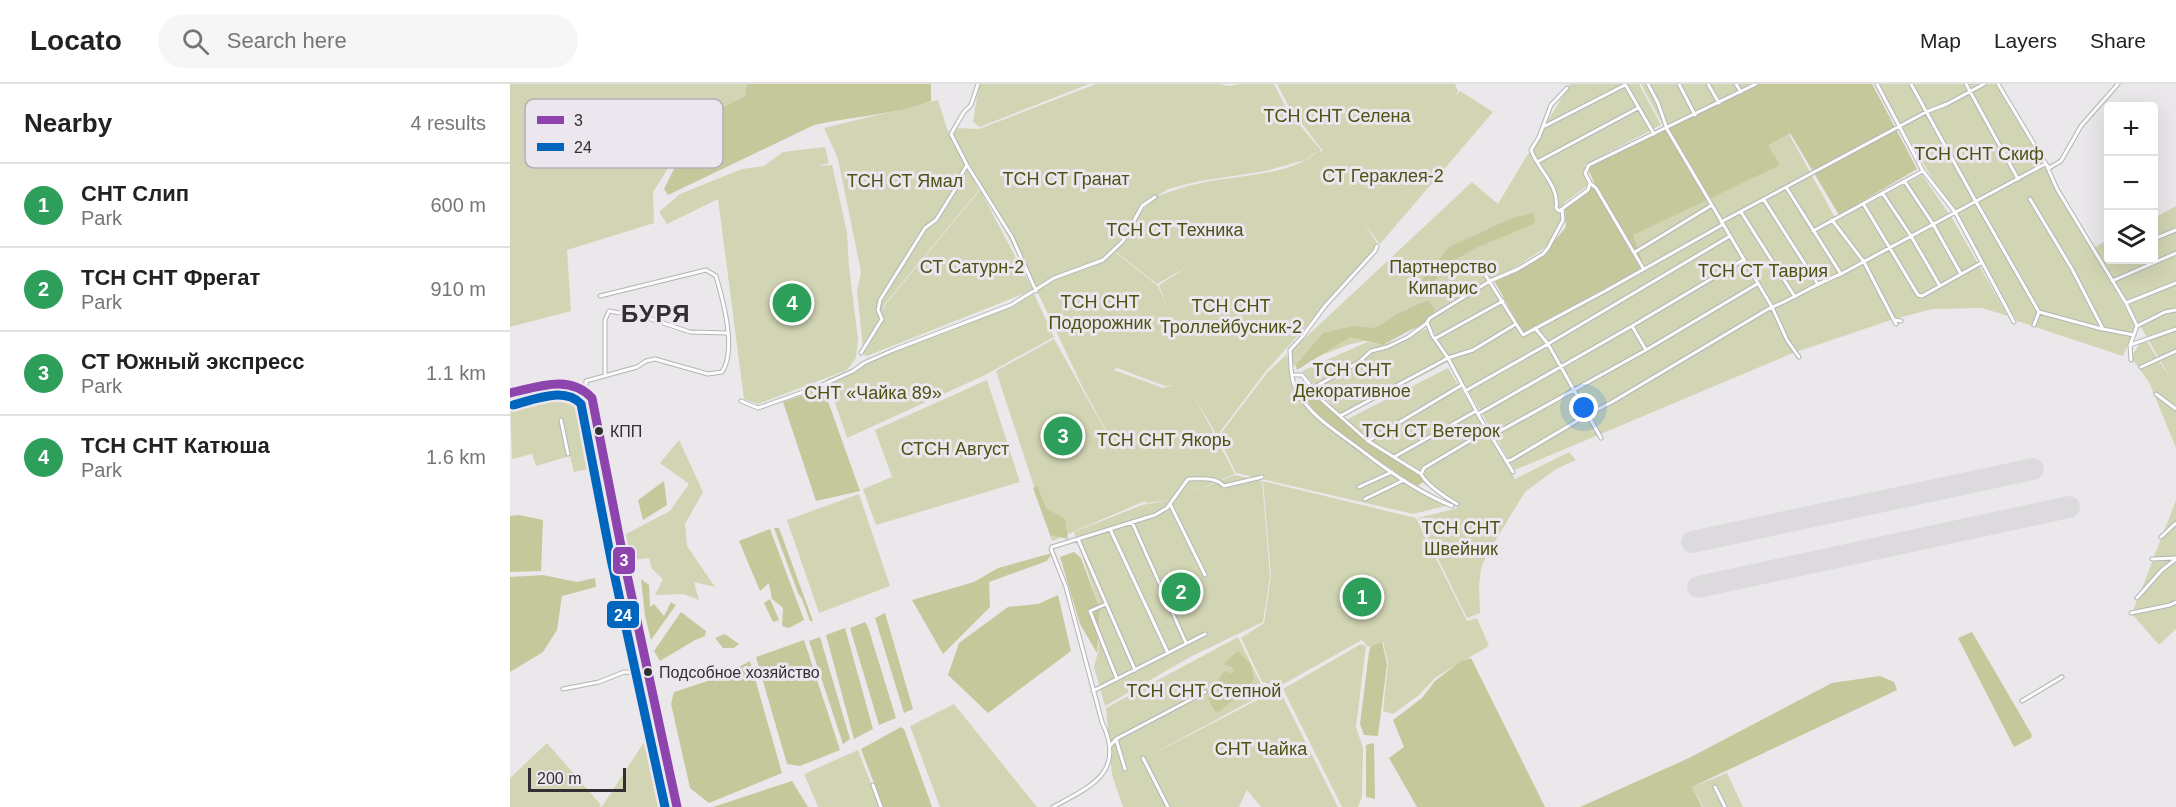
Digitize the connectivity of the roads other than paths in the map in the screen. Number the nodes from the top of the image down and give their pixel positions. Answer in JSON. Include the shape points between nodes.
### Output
{"nodes":[{"id":1,"x":978,"y":84,"type":"edge"},
{"id":2,"x":1625,"y":84,"type":"edge"},
{"id":3,"x":1648,"y":84,"type":"edge"},
{"id":4,"x":1679,"y":84,"type":"edge"},
{"id":5,"x":1708,"y":84,"type":"edge"},
{"id":6,"x":1736,"y":84,"type":"edge"},
{"id":7,"x":1756,"y":84,"type":"edge"},
{"id":8,"x":1877,"y":84,"type":"edge"},
{"id":9,"x":1911,"y":84,"type":"edge"},
{"id":10,"x":1966,"y":84,"type":"edge"},
{"id":11,"x":1984,"y":84,"type":"edge"},
{"id":12,"x":1998,"y":84,"type":"edge"},
{"id":13,"x":2118,"y":84,"type":"edge"},
{"id":14,"x":1567,"y":88,"type":"dead end"},
{"id":15,"x":1970,"y":91,"type":"junction"},
{"id":16,"x":1741,"y":92,"type":"junction"},
{"id":17,"x":1719,"y":103,"type":"junction"},
{"id":18,"x":1638,"y":108,"type":"junction"},
{"id":19,"x":1926,"y":112,"type":"junction"},
{"id":20,"x":1695,"y":115,"type":"junction"},
{"id":21,"x":1544,"y":126,"type":"junction"},
{"id":22,"x":1899,"y":126,"type":"junction"},
{"id":23,"x":1667,"y":129,"type":"junction"},
{"id":24,"x":1654,"y":134,"type":"junction"},
{"id":25,"x":1537,"y":162,"type":"junction"},
{"id":26,"x":2046,"y":164,"type":"junction"},
{"id":27,"x":967,"y":165,"type":"junction"},
{"id":28,"x":1923,"y":171,"type":"junction"},
{"id":29,"x":2018,"y":179,"type":"junction"},
{"id":30,"x":1905,"y":182,"type":"junction"},
{"id":31,"x":1590,"y":183,"type":"junction"},
{"id":32,"x":1786,"y":187,"type":"junction"},
{"id":33,"x":1883,"y":194,"type":"junction"},
{"id":34,"x":1155,"y":196,"type":"dead end"},
{"id":35,"x":1764,"y":200,"type":"junction"},
{"id":36,"x":2030,"y":200,"type":"dead end"},
{"id":37,"x":1975,"y":201,"type":"junction"},
{"id":38,"x":1712,"y":205,"type":"junction"},
{"id":39,"x":1864,"y":205,"type":"junction"},
{"id":40,"x":1562,"y":208,"type":"junction"},
{"id":41,"x":1742,"y":212,"type":"junction"},
{"id":42,"x":1955,"y":212,"type":"junction"},
{"id":43,"x":1832,"y":220,"type":"junction"},
{"id":44,"x":1722,"y":223,"type":"junction"},
{"id":45,"x":1933,"y":224,"type":"junction"},
{"id":46,"x":2176,"y":230,"type":"edge"},
{"id":47,"x":1814,"y":231,"type":"junction"},
{"id":48,"x":1730,"y":236,"type":"junction"},
{"id":49,"x":1911,"y":236,"type":"junction"},
{"id":50,"x":2158,"y":237,"type":"edge"},
{"id":51,"x":1377,"y":246,"type":"dead end"},
{"id":52,"x":1890,"y":248,"type":"junction"},
{"id":53,"x":1635,"y":252,"type":"junction"},
{"id":54,"x":2176,"y":253,"type":"edge"},
{"id":55,"x":1743,"y":260,"type":"junction"},
{"id":56,"x":1864,"y":262,"type":"junction"},
{"id":57,"x":1981,"y":263,"type":"junction"},
{"id":58,"x":1481,"y":268,"type":"dead end"},
{"id":59,"x":1643,"y":268,"type":"junction"},
{"id":60,"x":1840,"y":274,"type":"junction"},
{"id":61,"x":1961,"y":274,"type":"junction"},
{"id":62,"x":1490,"y":281,"type":"junction"},
{"id":63,"x":2112,"y":281,"type":"junction"},
{"id":64,"x":1817,"y":283,"type":"junction"},
{"id":65,"x":2176,"y":283,"type":"edge"},
{"id":66,"x":1757,"y":284,"type":"junction"},
{"id":67,"x":1940,"y":286,"type":"junction"},
{"id":68,"x":1036,"y":291,"type":"junction"},
{"id":69,"x":600,"y":296,"type":"dead end"},
{"id":70,"x":1795,"y":297,"type":"junction"},
{"id":71,"x":1503,"y":301,"type":"junction"},
{"id":72,"x":2126,"y":303,"type":"junction"},
{"id":73,"x":1772,"y":307,"type":"junction"},
{"id":74,"x":2176,"y":310,"type":"edge"},
{"id":75,"x":2039,"y":312,"type":"junction"},
{"id":76,"x":1901,"y":321,"type":"dead end"},
{"id":77,"x":2014,"y":322,"type":"dead end"},
{"id":78,"x":1427,"y":323,"type":"junction"},
{"id":79,"x":1516,"y":324,"type":"junction"},
{"id":80,"x":2034,"y":325,"type":"dead end"},
{"id":81,"x":1632,"y":326,"type":"junction"},
{"id":82,"x":2137,"y":326,"type":"junction"},
{"id":83,"x":1535,"y":328,"type":"junction"},
{"id":84,"x":2103,"y":329,"type":"junction"},
{"id":85,"x":2176,"y":329,"type":"edge"},
{"id":86,"x":728,"y":333,"type":"junction"},
{"id":87,"x":2134,"y":335,"type":"junction"},
{"id":88,"x":1436,"y":338,"type":"junction"},
{"id":89,"x":1548,"y":344,"type":"junction"},
{"id":90,"x":2130,"y":345,"type":"junction"},
{"id":91,"x":1646,"y":350,"type":"junction"},
{"id":92,"x":2176,"y":351,"type":"edge"},
{"id":93,"x":861,"y":353,"type":"dead end"},
{"id":94,"x":1799,"y":357,"type":"dead end"},
{"id":95,"x":1449,"y":358,"type":"junction"},
{"id":96,"x":2131,"y":360,"type":"dead end"},
{"id":97,"x":1560,"y":367,"type":"junction"},
{"id":98,"x":2142,"y":367,"type":"dead end"},
{"id":99,"x":605,"y":375,"type":"junction"},
{"id":100,"x":1292,"y":375,"type":"junction"},
{"id":101,"x":1462,"y":385,"type":"junction"},
{"id":102,"x":586,"y":389,"type":"junction"},
{"id":103,"x":1312,"y":389,"type":"junction"},
{"id":104,"x":1573,"y":389,"type":"junction"},
{"id":105,"x":1465,"y":391,"type":"junction"},
{"id":106,"x":510,"y":393,"type":"edge"},
{"id":107,"x":2156,"y":394,"type":"dead end"},
{"id":108,"x":741,"y":401,"type":"dead end"},
{"id":109,"x":2176,"y":409,"type":"edge"},
{"id":110,"x":1477,"y":413,"type":"junction"},
{"id":111,"x":1587,"y":415,"type":"junction"},
{"id":112,"x":1340,"y":416,"type":"junction"},
{"id":113,"x":561,"y":420,"type":"dead end"},
{"id":114,"x":1488,"y":430,"type":"junction"},
{"id":115,"x":1491,"y":436,"type":"junction"},
{"id":116,"x":1601,"y":438,"type":"dead end"},
{"id":117,"x":1368,"y":441,"type":"junction"},
{"id":118,"x":568,"y":454,"type":"dead end"},
{"id":119,"x":1393,"y":458,"type":"junction"},
{"id":120,"x":1506,"y":460,"type":"junction"},
{"id":121,"x":1392,"y":472,"type":"junction"},
{"id":122,"x":1513,"y":472,"type":"dead end"},
{"id":123,"x":1421,"y":474,"type":"junction"},
{"id":124,"x":1262,"y":477,"type":"dead end"},
{"id":125,"x":1404,"y":480,"type":"junction"},
{"id":126,"x":1359,"y":487,"type":"dead end"},
{"id":127,"x":1365,"y":499,"type":"dead end"},
{"id":128,"x":1170,"y":504,"type":"junction"},
{"id":129,"x":1457,"y":504,"type":"dead end"},
{"id":130,"x":1452,"y":506,"type":"dead end"},
{"id":131,"x":1132,"y":522,"type":"junction"},
{"id":132,"x":2176,"y":523,"type":"edge"},
{"id":133,"x":1110,"y":529,"type":"junction"},
{"id":134,"x":2161,"y":537,"type":"dead end"},
{"id":135,"x":1078,"y":539,"type":"junction"},
{"id":136,"x":2176,"y":558,"type":"edge"},
{"id":137,"x":2152,"y":559,"type":"dead end"},
{"id":138,"x":1205,"y":575,"type":"dead end"},
{"id":139,"x":2137,"y":598,"type":"dead end"},
{"id":140,"x":2176,"y":602,"type":"edge"},
{"id":141,"x":1106,"y":604,"type":"junction"},
{"id":142,"x":2132,"y":613,"type":"dead end"},
{"id":143,"x":1205,"y":634,"type":"dead end"},
{"id":144,"x":1186,"y":643,"type":"junction"},
{"id":145,"x":1167,"y":653,"type":"junction"},
{"id":146,"x":1135,"y":670,"type":"junction"},
{"id":147,"x":648,"y":671,"type":"junction"},
{"id":148,"x":2062,"y":677,"type":"dead end"},
{"id":149,"x":1117,"y":679,"type":"junction"},
{"id":150,"x":563,"y":689,"type":"dead end"},
{"id":151,"x":1094,"y":691,"type":"junction"},
{"id":152,"x":1204,"y":692,"type":"dead end"},
{"id":153,"x":2022,"y":701,"type":"dead end"},
{"id":154,"x":1116,"y":739,"type":"junction"},
{"id":155,"x":1110,"y":746,"type":"junction"},
{"id":156,"x":1143,"y":758,"type":"dead end"},
{"id":157,"x":1125,"y":769,"type":"dead end"},
{"id":158,"x":873,"y":785,"type":"dead end"},
{"id":159,"x":1715,"y":787,"type":"dead end"},
{"id":160,"x":677,"y":807,"type":"edge"},
{"id":161,"x":881,"y":807,"type":"edge"},
{"id":162,"x":1053,"y":807,"type":"edge"},
{"id":163,"x":1168,"y":807,"type":"edge"},
{"id":164,"x":1725,"y":807,"type":"edge"}],
"edges":[{"from":1,"to":27,"type":"street","via":[[971,105],[951,134]]},
{"from":2,"to":18,"type":"street"},
{"from":2,"to":21,"type":"street"},
{"from":3,"to":23,"type":"street"},
{"from":4,"to":20,"type":"street"},
{"from":5,"to":17,"type":"street"},
{"from":6,"to":16,"type":"street"},
{"from":7,"to":16,"type":"street"},
{"from":8,"to":22,"type":"street"},
{"from":9,"to":19,"type":"street"},
{"from":10,"to":15,"type":"street"},
{"from":11,"to":15,"type":"street"},
{"from":12,"to":26,"type":"street"},
{"from":13,"to":26,"type":"street","via":[[2081,126],[2061,161],[2049,168]]},
{"from":14,"to":21,"type":"street","via":[[1551,105]]},
{"from":15,"to":19,"type":"street"},
{"from":15,"to":29,"type":"street"},
{"from":16,"to":17,"type":"street"},
{"from":17,"to":20,"type":"street"},
{"from":18,"to":24,"type":"street"},
{"from":18,"to":25,"type":"street"},
{"from":19,"to":22,"type":"street"},
{"from":19,"to":37,"type":"street"},
{"from":20,"to":23,"type":"street"},
{"from":21,"to":25,"type":"street","via":[[1531,150]]},
{"from":22,"to":28,"type":"street"},
{"from":22,"to":32,"type":"street"},
{"from":23,"to":24,"type":"street"},
{"from":23,"to":38,"type":"street"},
{"from":24,"to":31,"type":"street","via":[[1588,167],[1585,173]]},
{"from":25,"to":40,"type":"street","via":[[1555,192],[1556,209]]},
{"from":26,"to":29,"type":"street"},
{"from":26,"to":63,"type":"street"},
{"from":27,"to":68,"type":"street","via":[[1012,237]]},
{"from":27,"to":93,"type":"street","via":[[936,220],[926,228],[880,300],[878,310],[882,319]]},
{"from":28,"to":30,"type":"street"},
{"from":28,"to":42,"type":"street"},
{"from":29,"to":37,"type":"street"},
{"from":30,"to":33,"type":"street"},
{"from":30,"to":45,"type":"street"},
{"from":31,"to":40,"type":"street","via":[[1588,190]]},
{"from":31,"to":53,"type":"street"},
{"from":32,"to":35,"type":"street"},
{"from":32,"to":47,"type":"street"},
{"from":33,"to":39,"type":"street"},
{"from":33,"to":49,"type":"street"},
{"from":34,"to":68,"type":"street","via":[[1142,206],[1123,241],[1103,260],[1054,278]]},
{"from":35,"to":41,"type":"street"},
{"from":35,"to":64,"type":"street"},
{"from":36,"to":84,"type":"street"},
{"from":37,"to":42,"type":"street"},
{"from":37,"to":75,"type":"street"},
{"from":38,"to":44,"type":"street"},
{"from":38,"to":53,"type":"street"},
{"from":39,"to":43,"type":"street"},
{"from":39,"to":52,"type":"street"},
{"from":40,"to":62,"type":"street","via":[[1563,220],[1543,254]]},
{"from":41,"to":44,"type":"street"},
{"from":41,"to":70,"type":"street"},
{"from":42,"to":45,"type":"street"},
{"from":42,"to":57,"type":"street"},
{"from":43,"to":47,"type":"street"},
{"from":43,"to":56,"type":"street"},
{"from":44,"to":48,"type":"street"},
{"from":44,"to":59,"type":"street"},
{"from":45,"to":49,"type":"street"},
{"from":45,"to":61,"type":"street"},
{"from":46,"to":50,"type":"street"},
{"from":47,"to":60,"type":"street"},
{"from":48,"to":55,"type":"street"},
{"from":48,"to":89,"type":"street"},
{"from":49,"to":52,"type":"street"},
{"from":49,"to":67,"type":"street"},
{"from":51,"to":100,"type":"street","via":[[1290,350]]},
{"from":52,"to":56,"type":"street"},
{"from":52,"to":67,"type":"street","via":[[1918,295]]},
{"from":53,"to":59,"type":"street"},
{"from":54,"to":63,"type":"street"},
{"from":55,"to":66,"type":"street"},
{"from":55,"to":81,"type":"street"},
{"from":56,"to":60,"type":"street"},
{"from":56,"to":76,"type":"street","via":[[1895,322]]},
{"from":57,"to":61,"type":"street"},
{"from":57,"to":77,"type":"street"},
{"from":58,"to":62,"type":"street"},
{"from":59,"to":83,"type":"street"},
{"from":60,"to":64,"type":"street"},
{"from":61,"to":67,"type":"street"},
{"from":62,"to":71,"type":"street"},
{"from":62,"to":78,"type":"street"},
{"from":63,"to":72,"type":"street"},
{"from":64,"to":70,"type":"street"},
{"from":65,"to":72,"type":"street"},
{"from":66,"to":73,"type":"street"},
{"from":66,"to":91,"type":"street"},
{"from":68,"to":108,"type":"street","via":[[1011,305],[864,363],[820,386],[758,408]]},
{"from":69,"to":86,"type":"street","via":[[706,270],[716,276]]},
{"from":70,"to":73,"type":"street"},
{"from":71,"to":79,"type":"street"},
{"from":71,"to":88,"type":"street"},
{"from":72,"to":82,"type":"street"},
{"from":73,"to":94,"type":"street"},
{"from":73,"to":111,"type":"street"},
{"from":74,"to":82,"type":"street"},
{"from":75,"to":80,"type":"street"},
{"from":75,"to":84,"type":"street"},
{"from":78,"to":88,"type":"street"},
{"from":78,"to":103,"type":"street","via":[[1398,342],[1371,351]]},
{"from":79,"to":83,"type":"street","via":[[1523,335]]},
{"from":79,"to":95,"type":"street","via":[[1473,351]]},
{"from":81,"to":91,"type":"street"},
{"from":81,"to":97,"type":"street"},
{"from":82,"to":87,"type":"street"},
{"from":83,"to":89,"type":"street"},
{"from":84,"to":87,"type":"street"},
{"from":85,"to":90,"type":"street"},
{"from":86,"to":99,"type":"street","via":[[729,353],[722,372],[708,374],[655,359]]},
{"from":86,"to":99,"type":"street","via":[[690,332],[609,311],[605,320]]},
{"from":87,"to":90,"type":"street"},
{"from":88,"to":95,"type":"street"},
{"from":89,"to":97,"type":"street"},
{"from":89,"to":105,"type":"street"},
{"from":90,"to":96,"type":"street"},
{"from":91,"to":104,"type":"street"},
{"from":92,"to":98,"type":"street"},
{"from":95,"to":101,"type":"street"},
{"from":95,"to":112,"type":"street"},
{"from":97,"to":104,"type":"street"},
{"from":97,"to":110,"type":"street"},
{"from":99,"to":102,"type":"street","via":[[586,381]]},
{"from":100,"to":103,"type":"street","via":[[1302,375]]},
{"from":100,"to":121,"type":"street","via":[[1297,392],[1318,418]]},
{"from":101,"to":105,"type":"street"},
{"from":101,"to":117,"type":"street"},
{"from":102,"to":106,"type":"main road","via":[[564,383]]},
{"from":102,"to":147,"type":"main road","via":[[592,398]]},
{"from":103,"to":112,"type":"street"},
{"from":104,"to":111,"type":"street"},
{"from":104,"to":115,"type":"street"},
{"from":105,"to":110,"type":"street"},
{"from":107,"to":109,"type":"street"},
{"from":110,"to":114,"type":"street"},
{"from":110,"to":119,"type":"street"},
{"from":111,"to":116,"type":"street"},
{"from":111,"to":120,"type":"street"},
{"from":112,"to":117,"type":"street"},
{"from":113,"to":118,"type":"street"},
{"from":114,"to":115,"type":"street"},
{"from":114,"to":123,"type":"street","via":[[1424,468]]},
{"from":115,"to":120,"type":"street"},
{"from":117,"to":119,"type":"street"},
{"from":119,"to":123,"type":"street"},
{"from":120,"to":122,"type":"street"},
{"from":121,"to":125,"type":"street"},
{"from":121,"to":126,"type":"street"},
{"from":123,"to":129,"type":"street"},
{"from":124,"to":128,"type":"street","via":[[1224,486],[1211,479],[1188,479]]},
{"from":125,"to":127,"type":"street"},
{"from":125,"to":130,"type":"street"},
{"from":128,"to":131,"type":"street","via":[[1155,515]]},
{"from":128,"to":138,"type":"street"},
{"from":131,"to":133,"type":"street"},
{"from":131,"to":144,"type":"street"},
{"from":132,"to":134,"type":"street"},
{"from":133,"to":135,"type":"street"},
{"from":133,"to":145,"type":"street"},
{"from":135,"to":141,"type":"street"},
{"from":135,"to":151,"type":"street","via":[[1052,548]]},
{"from":136,"to":137,"type":"street"},
{"from":136,"to":139,"type":"street"},
{"from":140,"to":142,"type":"street"},
{"from":141,"to":146,"type":"street"},
{"from":141,"to":149,"type":"street","via":[[1090,611]]},
{"from":143,"to":144,"type":"street"},
{"from":144,"to":145,"type":"street"},
{"from":145,"to":146,"type":"street"},
{"from":146,"to":149,"type":"street"},
{"from":147,"to":150,"type":"street","via":[[624,672]]},
{"from":147,"to":160,"type":"main road"},
{"from":148,"to":153,"type":"street"},
{"from":149,"to":151,"type":"street"},
{"from":151,"to":155,"type":"street"},
{"from":152,"to":154,"type":"street"},
{"from":154,"to":155,"type":"street"},
{"from":154,"to":157,"type":"street"},
{"from":155,"to":162,"type":"street","via":[[1107,767],[1097,781]]},
{"from":156,"to":163,"type":"street"},
{"from":158,"to":161,"type":"street"},
{"from":159,"to":164,"type":"street"}]}
